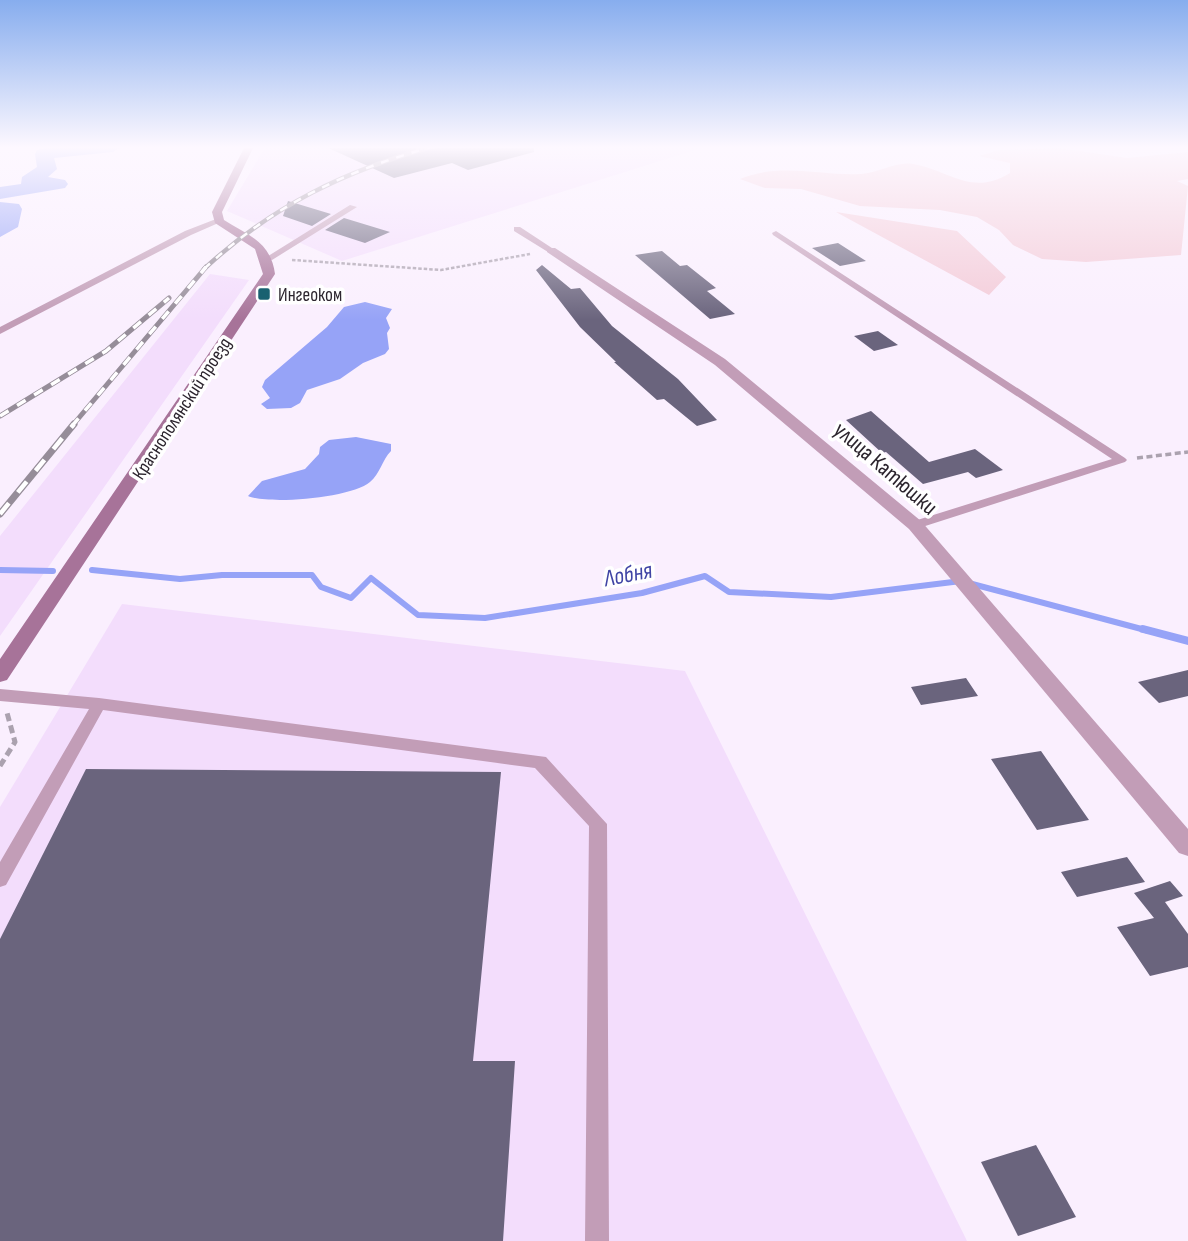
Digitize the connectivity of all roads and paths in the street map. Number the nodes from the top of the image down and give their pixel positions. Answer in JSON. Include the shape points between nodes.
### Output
{"nodes":[{"id":1,"x":219,"y":204,"type":"edge"},
{"id":2,"x":353,"y":207,"type":"dead end"},
{"id":3,"x":219,"y":221,"type":"junction"},
{"id":4,"x":517,"y":229,"type":"dead end"},
{"id":5,"x":776,"y":233,"type":"dead end"},
{"id":6,"x":551,"y":250,"type":"junction"},
{"id":7,"x":269,"y":258,"type":"junction"},
{"id":8,"x":0,"y":331,"type":"edge"},
{"id":9,"x":1188,"y":452,"type":"edge"},
{"id":10,"x":1121,"y":460,"type":"junction"},
{"id":11,"x":915,"y":525,"type":"junction"},
{"id":12,"x":0,"y":675,"type":"edge"},
{"id":13,"x":1,"y":695,"type":"edge"},
{"id":14,"x":99,"y":704,"type":"junction"},
{"id":15,"x":0,"y":766,"type":"edge"},
{"id":16,"x":1188,"y":846,"type":"edge"},
{"id":17,"x":0,"y":879,"type":"edge"},
{"id":18,"x":597,"y":1241,"type":"edge"}],
"edges":[{"from":1,"to":3,"type":"main road"},
{"from":2,"to":7,"type":"lane"},
{"from":3,"to":7,"type":"main road","via":[[253,240]]},
{"from":3,"to":8,"type":"lane"},
{"from":4,"to":6,"type":"lane"},
{"from":5,"to":10,"type":"lane"},
{"from":6,"to":7,"type":"path","via":[[441,270]]},
{"from":6,"to":11,"type":"street","name":"улица Катюшки","via":[[720,362]]},
{"from":7,"to":12,"type":"main road","name":"Краснополянский проезд","via":[[269,274]]},
{"from":9,"to":10,"type":"path"},
{"from":10,"to":11,"type":"lane"},
{"from":11,"to":16,"type":"street","name":"улица Катюшки"},
{"from":13,"to":14,"type":"lane"},
{"from":13,"to":15,"type":"path","via":[[15,742]]},
{"from":14,"to":17,"type":"lane"},
{"from":14,"to":18,"type":"lane","via":[[541,762],[598,824]]}]}
